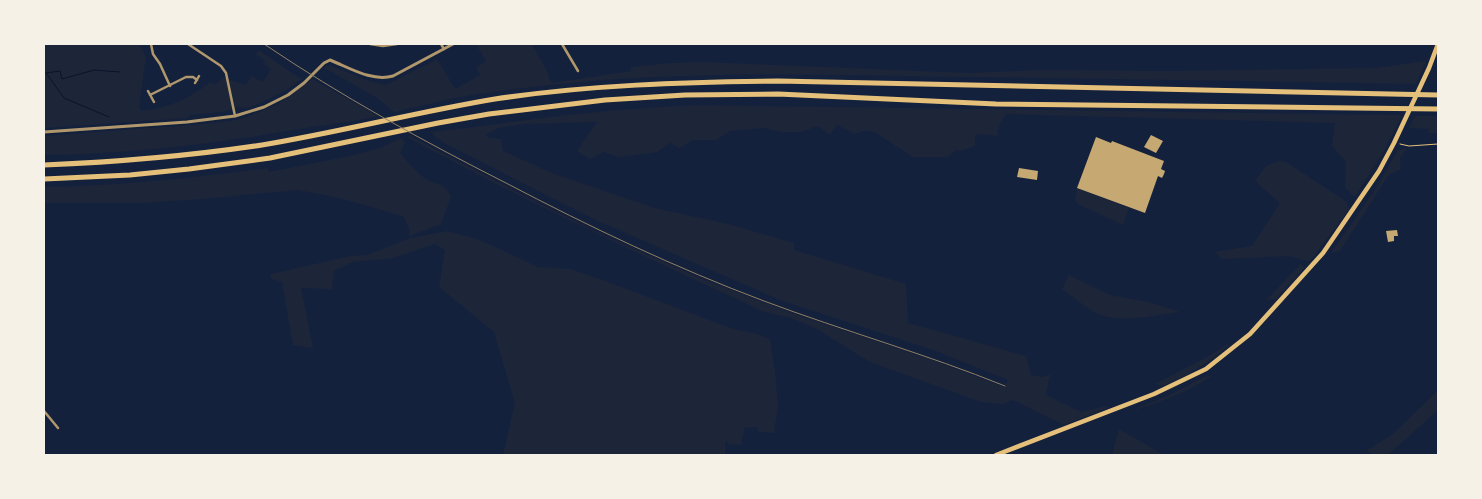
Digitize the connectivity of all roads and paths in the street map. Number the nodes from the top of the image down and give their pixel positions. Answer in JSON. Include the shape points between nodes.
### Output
{"nodes":[{"id":1,"x":151,"y":44,"type":"edge"},
{"id":2,"x":188,"y":44,"type":"edge"},
{"id":3,"x":370,"y":44,"type":"edge"},
{"id":4,"x":397,"y":44,"type":"edge"},
{"id":5,"x":441,"y":44,"type":"edge"},
{"id":6,"x":453,"y":44,"type":"edge"},
{"id":7,"x":562,"y":44,"type":"edge"},
{"id":8,"x":1438,"y":44,"type":"edge"},
{"id":9,"x":444,"y":49,"type":"junction"},
{"id":10,"x":578,"y":71,"type":"dead end"},
{"id":11,"x":199,"y":76,"type":"dead end"},
{"id":12,"x":170,"y":86,"type":"junction"},
{"id":13,"x":148,"y":91,"type":"dead end"},
{"id":14,"x":150,"y":95,"type":"junction"},
{"id":15,"x":1438,"y":95,"type":"edge"},
{"id":16,"x":154,"y":102,"type":"dead end"},
{"id":17,"x":1438,"y":108,"type":"edge"},
{"id":18,"x":235,"y":116,"type":"junction"},
{"id":19,"x":44,"y":132,"type":"edge"},
{"id":20,"x":1394,"y":143,"type":"junction"},
{"id":21,"x":1438,"y":144,"type":"edge"},
{"id":22,"x":44,"y":165,"type":"edge"},
{"id":23,"x":44,"y":179,"type":"edge"},
{"id":24,"x":44,"y":411,"type":"edge"},
{"id":25,"x":58,"y":428,"type":"dead end"},
{"id":26,"x":996,"y":455,"type":"edge"}],
"edges":[{"from":1,"to":12,"type":"street"},
{"from":2,"to":18,"type":"street","via":[[221,66],[226,73]]},
{"from":3,"to":4,"type":"street"},
{"from":5,"to":9,"type":"street"},
{"from":6,"to":9,"type":"street"},
{"from":7,"to":10,"type":"street"},
{"from":8,"to":20,"type":"main road"},
{"from":9,"to":18,"type":"street","via":[[384,79],[330,60],[288,95]]},
{"from":11,"to":12,"type":"street","via":[[196,81],[189,77]]},
{"from":12,"to":14,"type":"street"},
{"from":13,"to":14,"type":"street"},
{"from":14,"to":16,"type":"street"},
{"from":15,"to":22,"type":"highway","via":[[778,81],[684,82],[592,87],[495,100],[262,145],[190,155]]},
{"from":17,"to":23,"type":"highway","via":[[996,104],[778,94],[684,95],[605,100],[508,112],[270,158],[189,169]]},
{"from":18,"to":19,"type":"street"},
{"from":20,"to":21,"type":"path","via":[[1409,146]]},
{"from":20,"to":26,"type":"main road","via":[[1323,253],[1250,334],[1206,369],[1145,398]]},
{"from":24,"to":25,"type":"street"}]}
